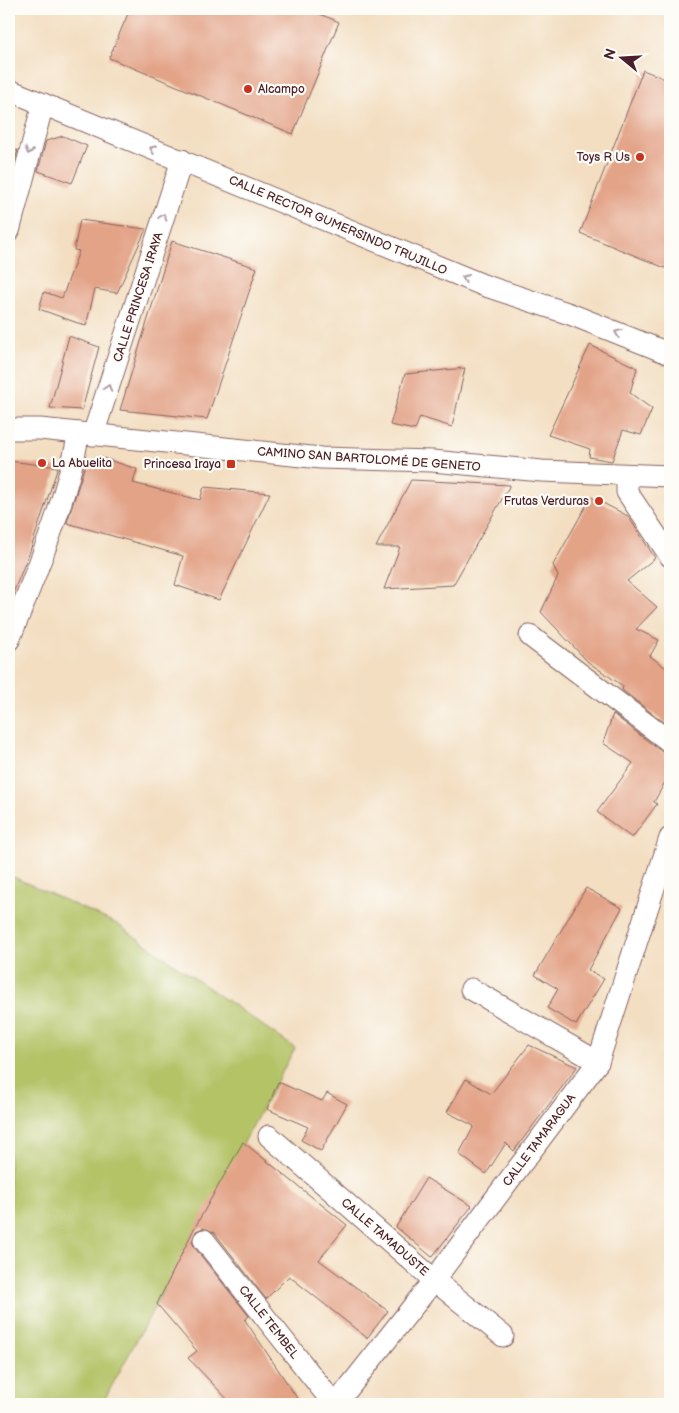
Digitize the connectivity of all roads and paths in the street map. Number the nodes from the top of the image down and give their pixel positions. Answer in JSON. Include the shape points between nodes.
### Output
{"nodes":[{"id":1,"x":9,"y":90,"type":"edge"},
{"id":2,"x":43,"y":104,"type":"junction"},
{"id":3,"x":182,"y":160,"type":"junction"},
{"id":4,"x":9,"y":231,"type":"edge"},
{"id":5,"x":670,"y":354,"type":"edge"},
{"id":6,"x":9,"y":429,"type":"edge"},
{"id":7,"x":86,"y":434,"type":"junction"},
{"id":8,"x":627,"y":476,"type":"junction"},
{"id":9,"x":670,"y":476,"type":"edge"},
{"id":10,"x":670,"y":556,"type":"edge"},
{"id":11,"x":530,"y":636,"type":"dead end"},
{"id":12,"x":9,"y":640,"type":"edge"},
{"id":13,"x":670,"y":742,"type":"edge"},
{"id":14,"x":670,"y":838,"type":"edge"},
{"id":15,"x":471,"y":989,"type":"dead end"},
{"id":16,"x":598,"y":1062,"type":"junction"},
{"id":17,"x":269,"y":1136,"type":"dead end"},
{"id":18,"x":204,"y":1240,"type":"dead end"},
{"id":19,"x":434,"y":1280,"type":"junction"},
{"id":20,"x":504,"y":1336,"type":"dead end"},
{"id":21,"x":335,"y":1404,"type":"edge"}],
"edges":[{"from":1,"to":2,"type":"street","name":"CALLE RECTOR GUMERSINDO TRUJILLO"},
{"from":3,"to":2,"type":"street","name":"CALLE RECTOR GUMERSINDO TRUJILLO","one_way":true},
{"from":2,"to":4,"type":"street","one_way":true},
{"from":5,"to":3,"type":"street","name":"CALLE RECTOR GUMERSINDO TRUJILLO","one_way":true,"via":[[570,314],[483,285]]},
{"from":7,"to":3,"type":"street","name":"CALLE PRINCESA IRAYA","one_way":true},
{"from":6,"to":7,"type":"street","name":"CAMINO SAN BARTOLOMÉ DE GENETO"},
{"from":7,"to":8,"type":"street","name":"CAMINO SAN BARTOLOMÉ DE GENETO","via":[[321,458],[432,461],[542,472]]},
{"from":7,"to":12,"type":"street","name":"CALLE PRINCESA IRAYA"},
{"from":8,"to":9,"type":"street","name":"CAMINO SAN BARTOLOMÉ DE GENETO"},
{"from":8,"to":10,"type":"street","via":[[627,492]]},
{"from":11,"to":13,"type":"street"},
{"from":14,"to":16,"type":"street","name":"CALLE TAMARAGUA"},
{"from":15,"to":16,"type":"street"},
{"from":16,"to":19,"type":"street","name":"CALLE TAMARAGUA"},
{"from":17,"to":19,"type":"street","name":"CALLE TAMADUSTE"},
{"from":18,"to":21,"type":"street","name":"CALLE TEMBEL"},
{"from":19,"to":20,"type":"street","name":"CALLE TAMADUSTE"},
{"from":19,"to":21,"type":"street","name":"CALLE TAMARAGUA"}]}
